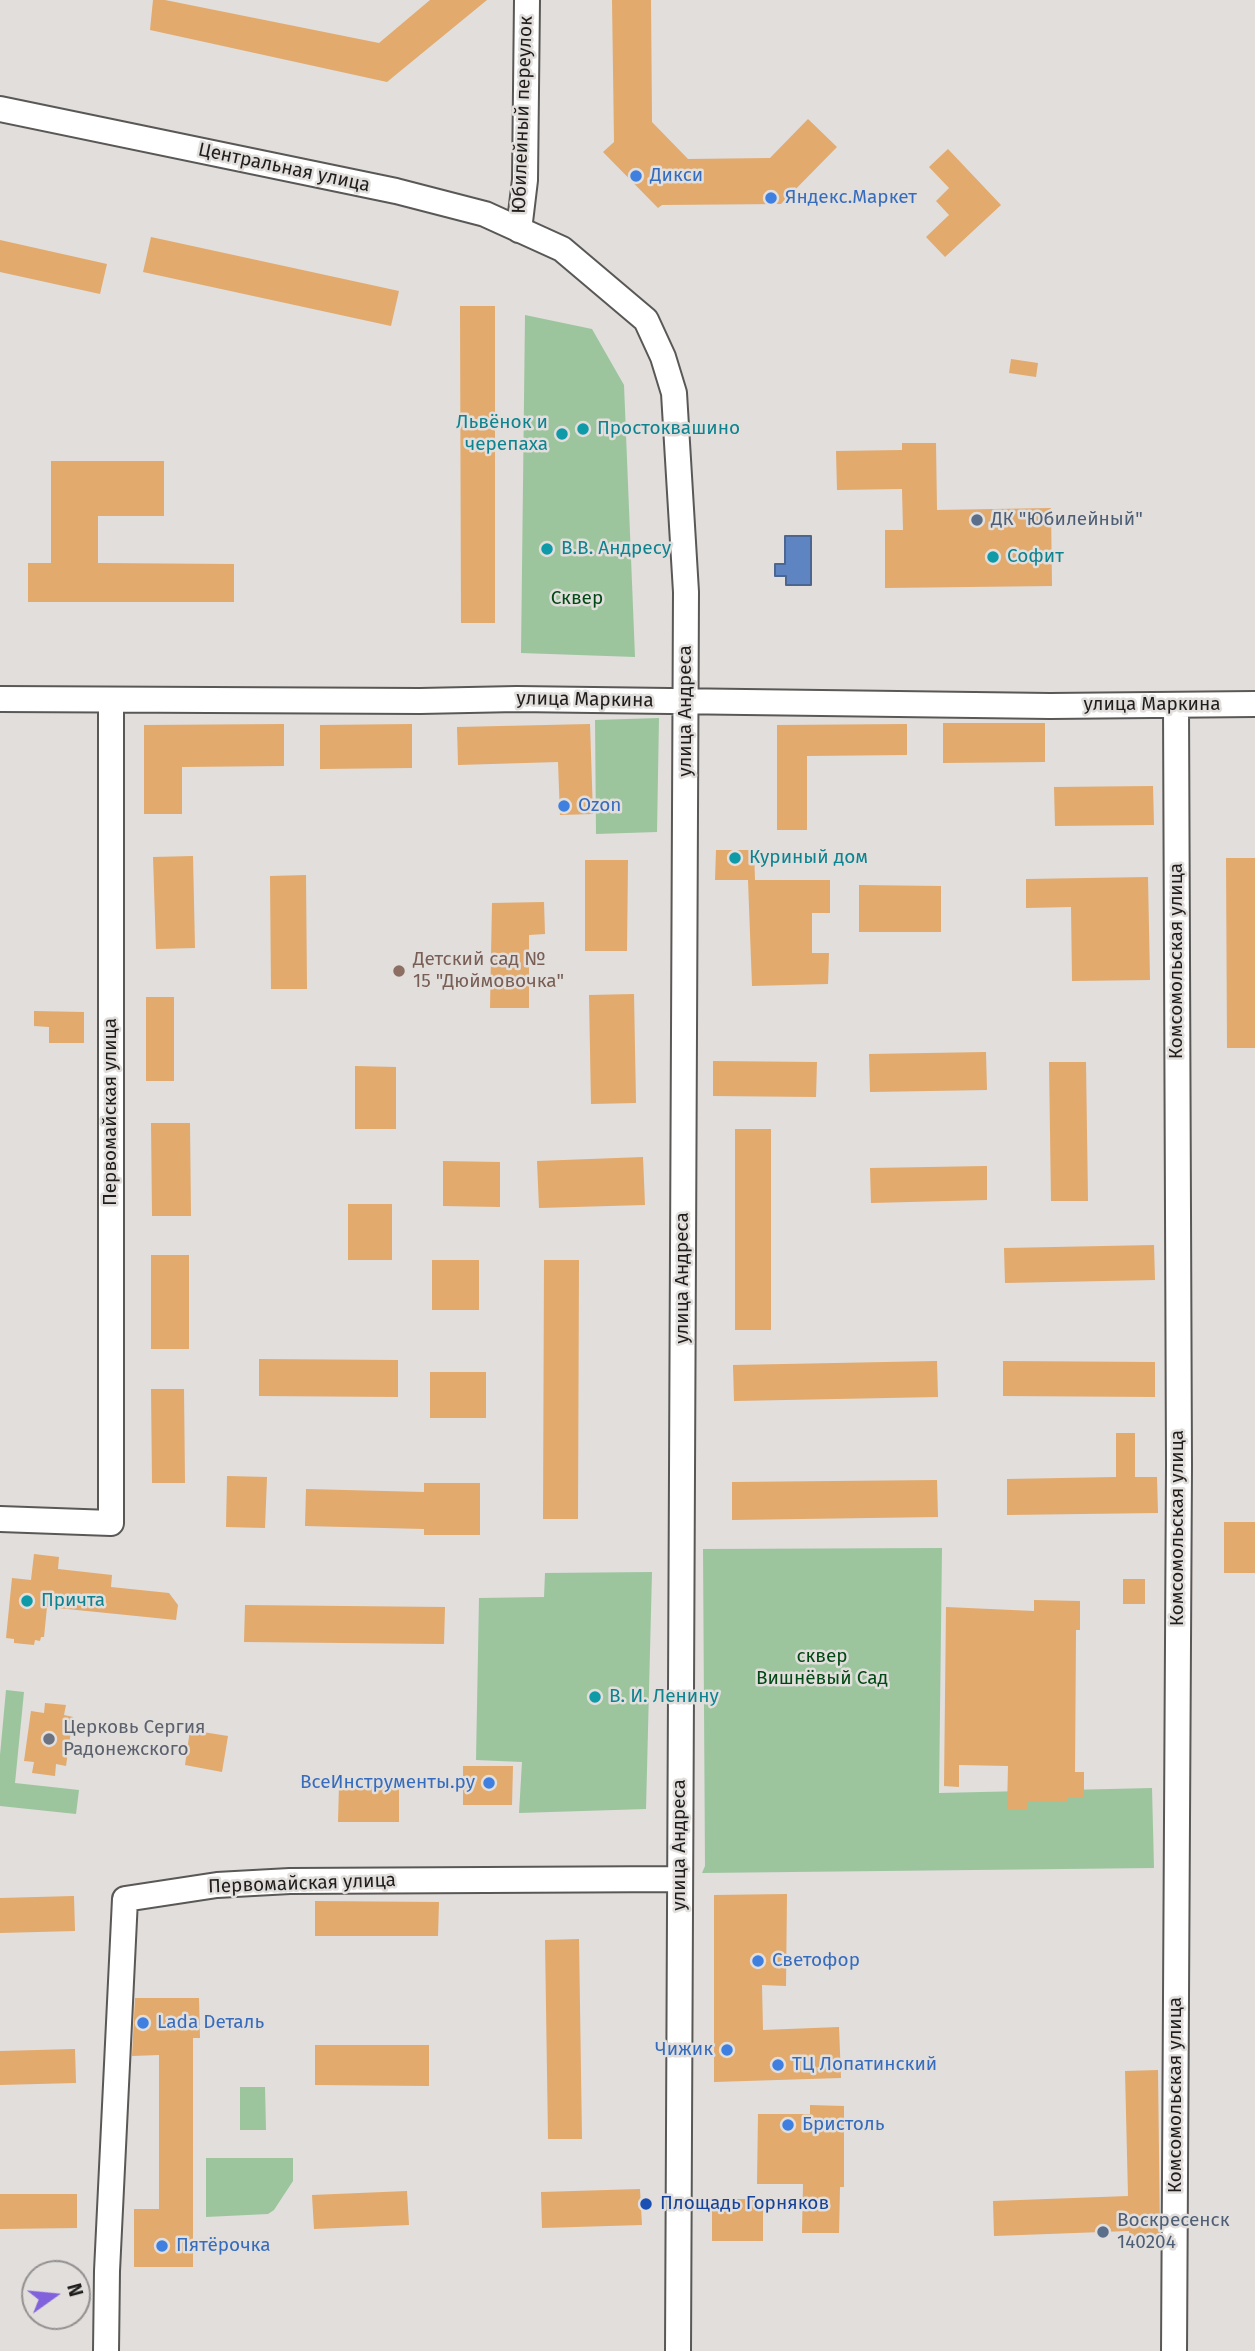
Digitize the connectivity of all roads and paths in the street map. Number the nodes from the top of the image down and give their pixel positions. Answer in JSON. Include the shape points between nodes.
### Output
{"nodes":[{"id":1,"x":527,"y":0,"type":"edge"},
{"id":2,"x":0,"y":109,"type":"edge"},
{"id":3,"x":519,"y":230,"type":"junction"},
{"id":4,"x":562,"y":249,"type":"joint"},
{"id":5,"x":0,"y":699,"type":"edge"},
{"id":6,"x":111,"y":701,"type":"junction"},
{"id":7,"x":686,"y":702,"type":"junction"},
{"id":8,"x":1255,"y":704,"type":"edge"},
{"id":9,"x":1176,"y":705,"type":"junction"},
{"id":10,"x":0,"y":1519,"type":"edge"},
{"id":11,"x":680,"y":1879,"type":"junction"},
{"id":12,"x":106,"y":2351,"type":"edge"},
{"id":13,"x":678,"y":2351,"type":"edge"},
{"id":14,"x":1174,"y":2351,"type":"edge"}],
"edges":[{"from":1,"to":3,"type":"street","name":"Юбилейный переулок","via":[[525,180]]},
{"from":2,"to":3,"type":"street","name":"Центральная улица","via":[[396,191],[485,214]]},
{"from":3,"to":4,"type":"street","name":"Центральная улица"},
{"from":4,"to":7,"type":"street","name":"улица Андреса","via":[[646,320],[674,393],[686,592]]},
{"from":5,"to":6,"type":"street","name":"улица Маркина"},
{"from":6,"to":7,"type":"street","name":"улица Маркина"},
{"from":6,"to":10,"type":"street","name":"Первомайская улица","via":[[111,1523]]},
{"from":7,"to":9,"type":"street","name":"улица Маркина"},
{"from":7,"to":11,"type":"street","name":"улица Андреса"},
{"from":8,"to":9,"type":"street","name":"улица Маркина"},
{"from":9,"to":14,"type":"street","name":"Комсомольская улица","via":[[1179,1478]]},
{"from":11,"to":12,"type":"street","name":"Первомайская улица","via":[[290,1881],[217,1885],[125,1899]]},
{"from":11,"to":13,"type":"street","name":"улица Андреса"}]}
